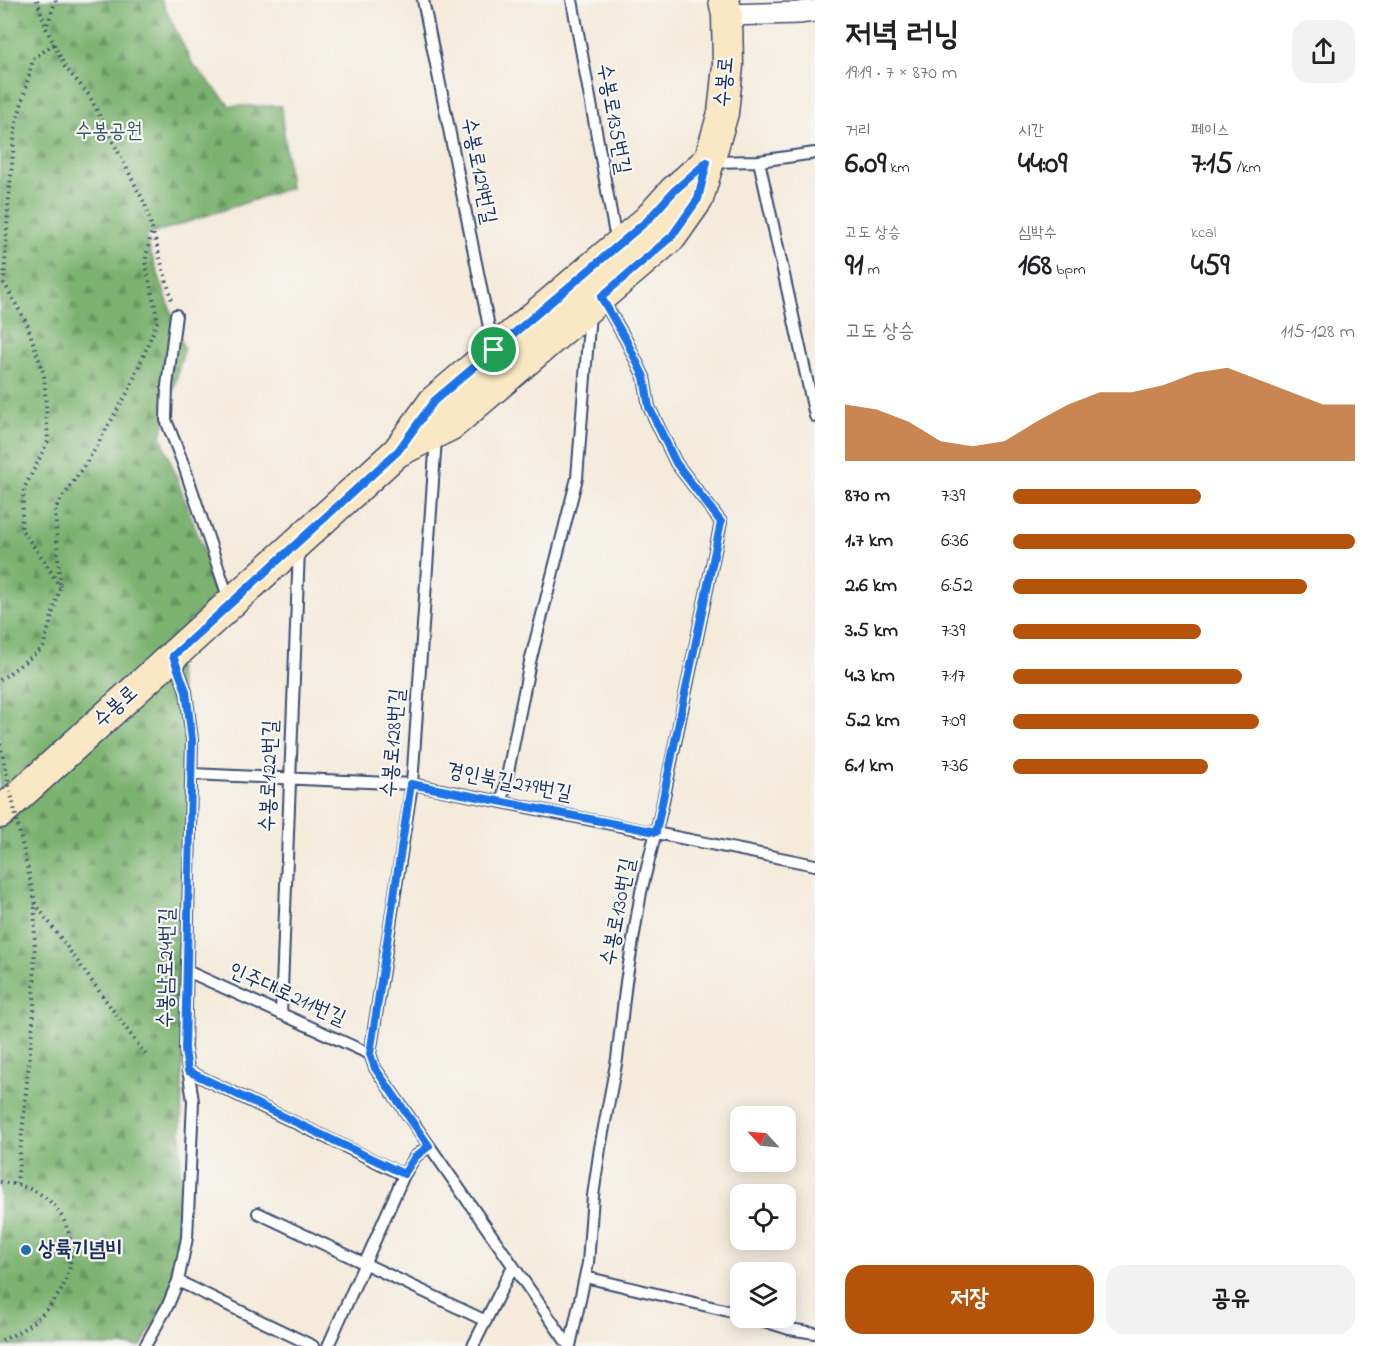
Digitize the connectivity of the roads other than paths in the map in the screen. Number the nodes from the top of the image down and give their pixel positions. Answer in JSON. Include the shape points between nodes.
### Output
{"nodes":[{"id":1,"x":423,"y":0,"type":"edge"},
{"id":2,"x":572,"y":0,"type":"edge"},
{"id":3,"x":726,"y":7,"type":"edge"},
{"id":4,"x":815,"y":11,"type":"edge"},
{"id":5,"x":815,"y":153,"type":"edge"},
{"id":6,"x":759,"y":161,"type":"junction"},
{"id":7,"x":707,"y":162,"type":"junction"},
{"id":8,"x":620,"y":243,"type":"junction"},
{"id":9,"x":596,"y":301,"type":"junction"},
{"id":10,"x":176,"y":315,"type":"road end"},
{"id":11,"x":494,"y":350,"type":"junction"},
{"id":12,"x":815,"y":416,"type":"edge"},
{"id":13,"x":436,"y":432,"type":"junction"},
{"id":14,"x":398,"y":451,"type":"junction"},
{"id":15,"x":299,"y":541,"type":"junction"},
{"id":16,"x":232,"y":602,"type":"junction"},
{"id":17,"x":173,"y":656,"type":"junction"},
{"id":18,"x":192,"y":774,"type":"junction"},
{"id":19,"x":290,"y":778,"type":"junction"},
{"id":20,"x":411,"y":784,"type":"junction"},
{"id":21,"x":502,"y":802,"type":"junction"},
{"id":22,"x":0,"y":813,"type":"edge"},
{"id":23,"x":656,"y":832,"type":"junction"},
{"id":24,"x":815,"y":865,"type":"edge"},
{"id":25,"x":187,"y":971,"type":"junction"},
{"id":26,"x":281,"y":1014,"type":"junction"},
{"id":27,"x":370,"y":1054,"type":"junction"},
{"id":28,"x":188,"y":1071,"type":"junction"},
{"id":29,"x":429,"y":1146,"type":"junction"},
{"id":30,"x":404,"y":1174,"type":"junction"},
{"id":31,"x":258,"y":1213,"type":"dead end"},
{"id":32,"x":365,"y":1263,"type":"junction"},
{"id":33,"x":514,"y":1267,"type":"junction"},
{"id":34,"x":585,"y":1277,"type":"junction"},
{"id":35,"x":178,"y":1281,"type":"junction"},
{"id":36,"x":730,"y":1311,"type":"edge"},
{"id":37,"x":486,"y":1321,"type":"junction"},
{"id":38,"x":786,"y":1328,"type":"edge"},
{"id":39,"x":815,"y":1333,"type":"edge"},
{"id":40,"x":145,"y":1346,"type":"edge"},
{"id":41,"x":313,"y":1346,"type":"edge"},
{"id":42,"x":328,"y":1346,"type":"edge"},
{"id":43,"x":473,"y":1346,"type":"edge"},
{"id":44,"x":569,"y":1346,"type":"edge"}],
"edges":[{"from":1,"to":11,"type":"lane","name":"수봉로129번길"},
{"from":2,"to":8,"type":"lane","name":"수봉로135번길","via":[[614,230]]},
{"from":3,"to":4,"type":"street"},
{"from":3,"to":7,"type":"street","name":"수봉로","via":[[728,66],[723,113]]},
{"from":5,"to":6,"type":"lane"},
{"from":6,"to":7,"type":"lane"},
{"from":6,"to":12,"type":"lane"},
{"from":7,"to":8,"type":"street","name":"수봉로"},
{"from":7,"to":9,"type":"street","name":"수봉로","via":[[698,199],[672,236]]},
{"from":8,"to":11,"type":"street","name":"수봉로"},
{"from":9,"to":13,"type":"street","name":"수봉로","via":[[451,425]]},
{"from":9,"to":21,"type":"lane","via":[[577,478],[530,662]]},
{"from":9,"to":23,"type":"lane","name":"수봉로130번길","via":[[626,340],[644,377],[649,407],[676,463],[721,522]]},
{"from":10,"to":16,"type":"lane","via":[[166,420]]},
{"from":11,"to":14,"type":"street","name":"수봉로","via":[[434,401]]},
{"from":13,"to":14,"type":"street","name":"수봉로"},
{"from":13,"to":20,"type":"lane","name":"수봉로128번길"},
{"from":14,"to":15,"type":"street","name":"수봉로"},
{"from":15,"to":16,"type":"street","name":"수봉로"},
{"from":15,"to":19,"type":"lane","name":"수봉로122번길"},
{"from":16,"to":17,"type":"street","name":"수봉로"},
{"from":17,"to":18,"type":"lane","name":"수봉남로24번길","via":[[186,691]]},
{"from":17,"to":22,"type":"street","name":"수봉로"},
{"from":18,"to":19,"type":"lane","name":"경인북길279번길"},
{"from":18,"to":25,"type":"lane","name":"수봉남로24번길"},
{"from":19,"to":20,"type":"lane","name":"경인북길279번길"},
{"from":19,"to":26,"type":"lane","name":"수봉로122번길"},
{"from":20,"to":21,"type":"lane","name":"경인북길279번길"},
{"from":20,"to":27,"type":"lane","name":"수봉로128번길"},
{"from":21,"to":23,"type":"lane","name":"경인북길279번길"},
{"from":23,"to":24,"type":"lane","name":"경인북길279번길"},
{"from":23,"to":34,"type":"lane","name":"수봉로130번길","via":[[641,892],[617,1059],[598,1157]]},
{"from":25,"to":26,"type":"lane","name":"인주대로211번길"},
{"from":25,"to":28,"type":"lane","name":"수봉남로24번길"},
{"from":26,"to":27,"type":"lane","name":"인주대로211번길"},
{"from":27,"to":29,"type":"lane","via":[[375,1068]]},
{"from":28,"to":30,"type":"lane"},
{"from":28,"to":35,"type":"lane","name":"수봉남로24번길","via":[[193,1101],[187,1238]]},
{"from":29,"to":30,"type":"lane","via":[[415,1157]]},
{"from":29,"to":33,"type":"lane"},
{"from":30,"to":32,"type":"lane"},
{"from":31,"to":32,"type":"lane"},
{"from":32,"to":37,"type":"lane"},
{"from":32,"to":42,"type":"lane"},
{"from":33,"to":37,"type":"lane"},
{"from":33,"to":44,"type":"lane"},
{"from":34,"to":36,"type":"lane"},
{"from":34,"to":44,"type":"lane","name":"수봉로130번길"},
{"from":35,"to":40,"type":"lane","name":"수봉남로24번길"},
{"from":35,"to":41,"type":"lane"},
{"from":37,"to":43,"type":"lane"},
{"from":38,"to":39,"type":"lane"}]}
